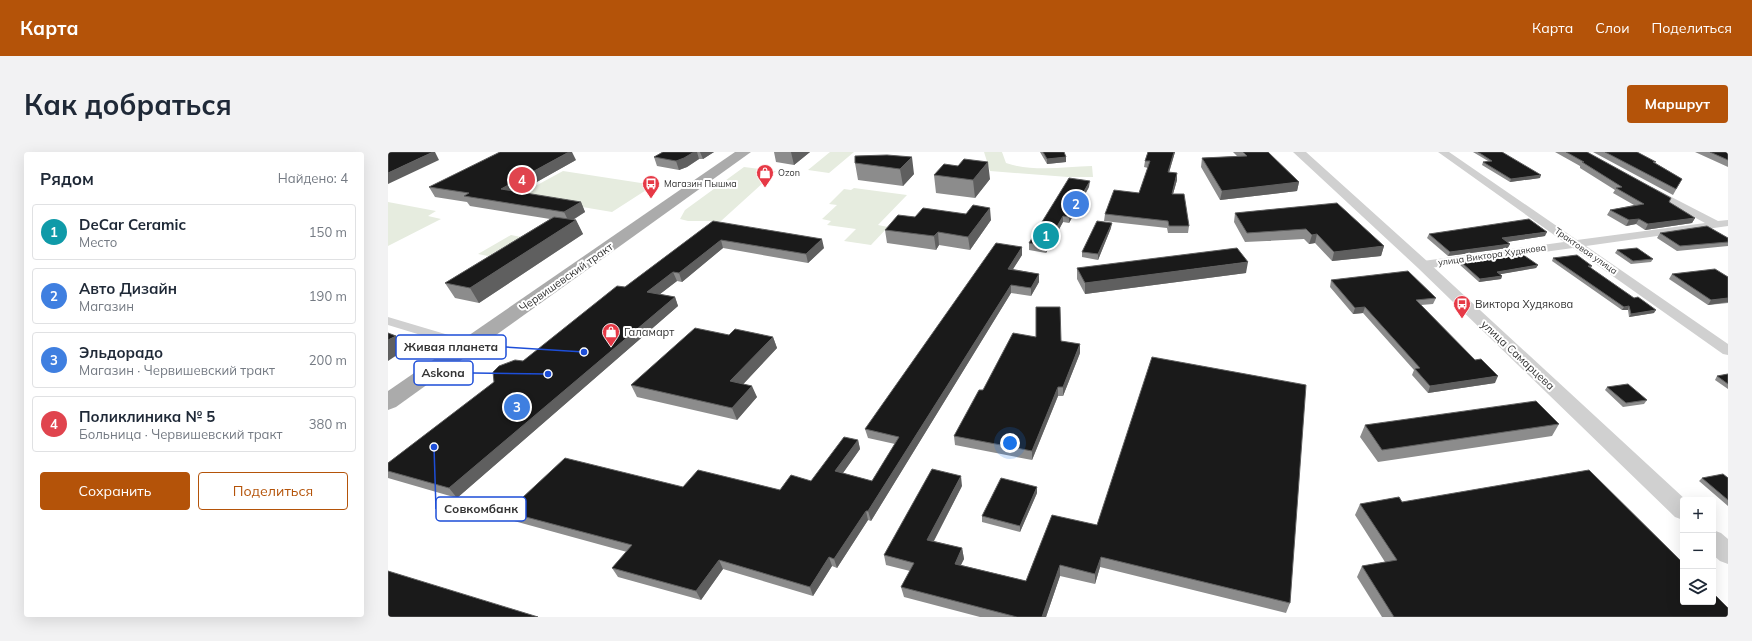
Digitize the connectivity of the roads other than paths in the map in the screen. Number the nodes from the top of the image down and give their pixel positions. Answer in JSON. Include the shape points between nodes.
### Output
{"nodes":[{"id":1,"x":744,"y":152,"type":"edge"},
{"id":2,"x":1299,"y":152,"type":"edge"},
{"id":3,"x":1443,"y":152,"type":"edge"},
{"id":4,"x":1645,"y":186,"type":"edge"},
{"id":5,"x":1728,"y":223,"type":"edge"},
{"id":6,"x":1715,"y":224,"type":"junction"},
{"id":7,"x":1728,"y":232,"type":"edge"},
{"id":8,"x":1576,"y":243,"type":"junction"},
{"id":9,"x":1423,"y":265,"type":"junction"},
{"id":10,"x":388,"y":321,"type":"edge"},
{"id":11,"x":467,"y":345,"type":"junction"},
{"id":12,"x":1728,"y":351,"type":"edge"},
{"id":13,"x":388,"y":402,"type":"edge"},
{"id":14,"x":1680,"y":509,"type":"edge"},
{"id":15,"x":1716,"y":543,"type":"edge"},
{"id":16,"x":1728,"y":554,"type":"edge"}],
"edges":[{"from":1,"to":11,"type":"main road","name":"Червишевский тракт"},
{"from":2,"to":9,"type":"street","name":"улица Самарцева"},
{"from":3,"to":8,"type":"street","name":"Трактовая улица"},
{"from":4,"to":6,"type":"street"},
{"from":5,"to":6,"type":"street","name":"улица Виктора Худякова"},
{"from":6,"to":7,"type":"street"},
{"from":6,"to":8,"type":"street","name":"улица Виктора Худякова"},
{"from":8,"to":9,"type":"street","name":"улица Виктора Худякова"},
{"from":8,"to":12,"type":"street","name":"Трактовая улица"},
{"from":9,"to":14,"type":"street","name":"улица Самарцева"},
{"from":10,"to":11,"type":"street"},
{"from":11,"to":13,"type":"main road","name":"Червишевский тракт"},
{"from":15,"to":16,"type":"street"}]}
